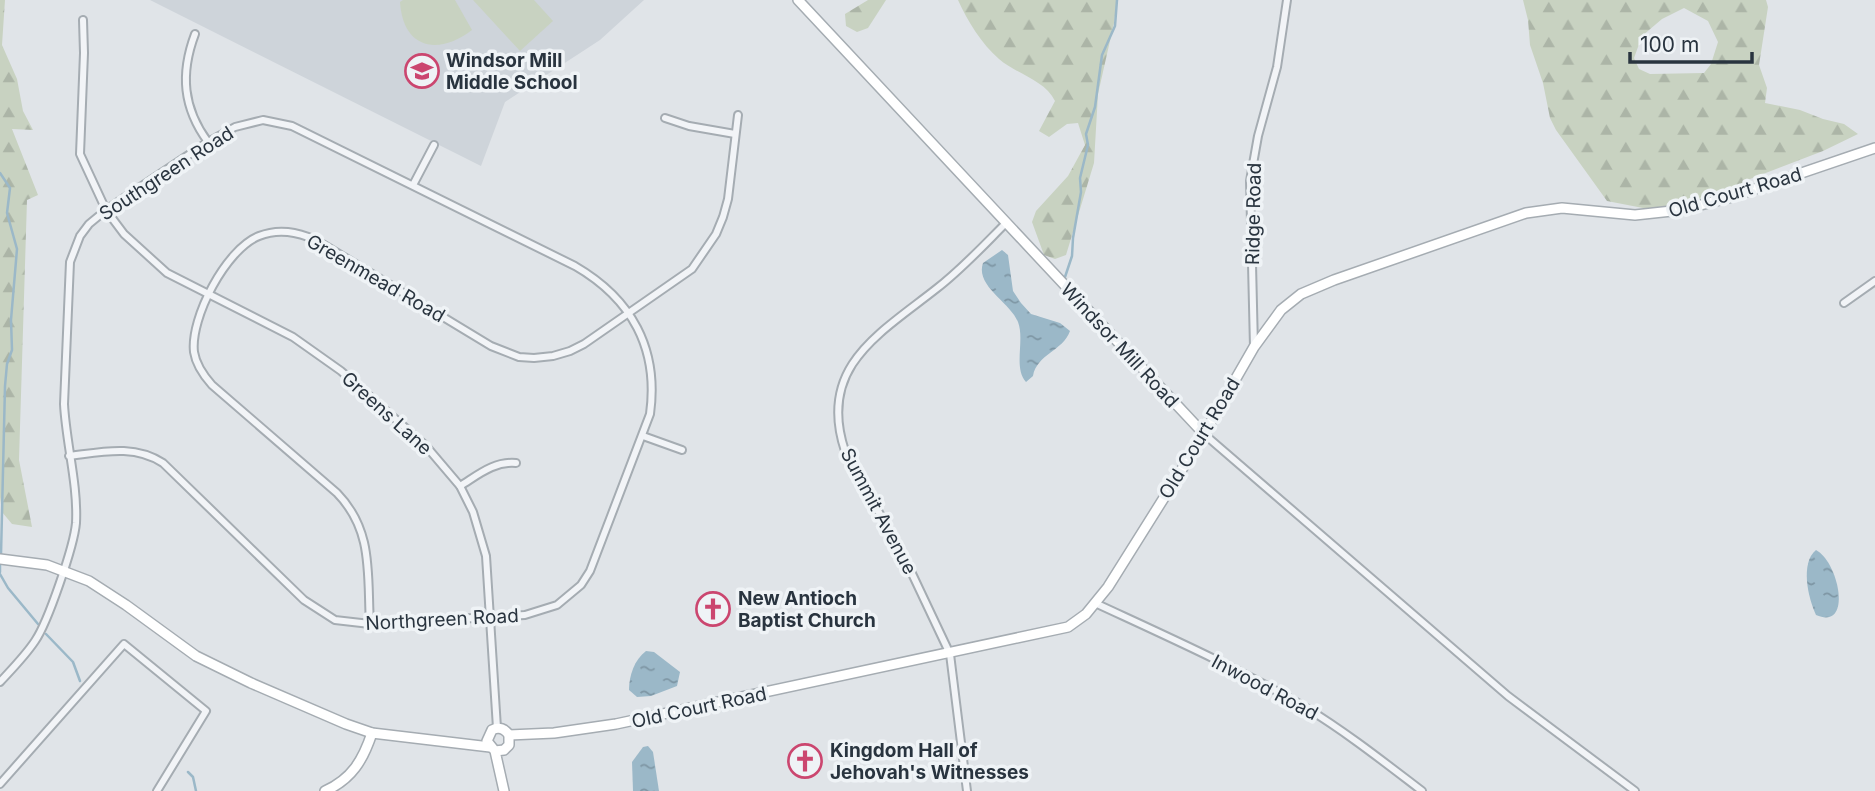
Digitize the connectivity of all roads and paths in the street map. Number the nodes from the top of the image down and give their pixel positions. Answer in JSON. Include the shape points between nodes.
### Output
{"nodes":[{"id":1,"x":798,"y":0,"type":"edge"},
{"id":2,"x":1287,"y":0,"type":"edge"},
{"id":3,"x":83,"y":20,"type":"dead end"},
{"id":4,"x":195,"y":34,"type":"dead end"},
{"id":5,"x":738,"y":115,"type":"dead end"},
{"id":6,"x":665,"y":118,"type":"dead end"},
{"id":7,"x":736,"y":134,"type":"junction"},
{"id":8,"x":208,"y":142,"type":"junction"},
{"id":9,"x":433,"y":145,"type":"dead end"},
{"id":10,"x":1875,"y":148,"type":"edge"},
{"id":11,"x":413,"y":185,"type":"junction"},
{"id":12,"x":106,"y":210,"type":"junction"},
{"id":13,"x":1006,"y":223,"type":"junction"},
{"id":14,"x":1875,"y":281,"type":"edge"},
{"id":15,"x":209,"y":295,"type":"junction"},
{"id":16,"x":1844,"y":303,"type":"dead end"},
{"id":17,"x":629,"y":313,"type":"junction"},
{"id":18,"x":1254,"y":347,"type":"junction"},
{"id":19,"x":1204,"y":434,"type":"junction"},
{"id":20,"x":643,"y":436,"type":"junction"},
{"id":21,"x":681,"y":450,"type":"dead end"},
{"id":22,"x":69,"y":456,"type":"junction"},
{"id":23,"x":516,"y":463,"type":"dead end"},
{"id":24,"x":460,"y":486,"type":"junction"},
{"id":25,"x":3,"y":559,"type":"edge"},
{"id":26,"x":63,"y":570,"type":"junction"},
{"id":27,"x":1095,"y":603,"type":"junction"},
{"id":28,"x":490,"y":616,"type":"junction"},
{"id":29,"x":370,"y":624,"type":"junction"},
{"id":30,"x":950,"y":654,"type":"junction"},
{"id":31,"x":0,"y":682,"type":"edge"},
{"id":32,"x":497,"y":728,"type":"junction"},
{"id":33,"x":372,"y":733,"type":"junction"},
{"id":34,"x":499,"y":744,"type":"junction"},
{"id":35,"x":0,"y":784,"type":"edge"},
{"id":36,"x":503,"y":786,"type":"edge"},
{"id":37,"x":157,"y":791,"type":"edge"},
{"id":38,"x":326,"y":791,"type":"edge"},
{"id":39,"x":967,"y":791,"type":"edge"},
{"id":40,"x":1422,"y":791,"type":"edge"},
{"id":41,"x":1635,"y":791,"type":"edge"}],
"edges":[{"from":1,"to":13,"type":"main road","name":"Windsor Mill Road"},
{"from":2,"to":18,"type":"street","name":"Ridge Road","via":[[1277,67],[1250,181]]},
{"from":3,"to":12,"type":"street","name":"Greens Lane","via":[[80,154]]},
{"from":4,"to":8,"type":"street","via":[[186,67],[186,98],[196,126]]},
{"from":5,"to":7,"type":"street","name":"Greenmead Road"},
{"from":6,"to":7,"type":"street"},
{"from":7,"to":17,"type":"street","name":"Greenmead Road","via":[[727,199],[716,234],[692,269]]},
{"from":8,"to":11,"type":"street","name":"Southgreen Road","via":[[248,122],[278,122]]},
{"from":8,"to":12,"type":"street","name":"Southgreen Road"},
{"from":9,"to":11,"type":"street"},
{"from":10,"to":18,"type":"main road","name":"Old Court Road","via":[[1681,211],[1635,215],[1562,208],[1504,219],[1312,288],[1281,310]]},
{"from":11,"to":17,"type":"street","name":"Southgreen Road","via":[[592,276]]},
{"from":12,"to":15,"type":"street","name":"Greens Lane","via":[[152,261]]},
{"from":12,"to":22,"type":"street","name":"Southgreen Road","via":[[80,236],[71,262],[64,404]]},
{"from":13,"to":19,"type":"main road","name":"Windsor Mill Road"},
{"from":13,"to":30,"type":"street","name":"Summit Avenue","via":[[946,281],[863,347],[846,372],[838,403],[845,451],[907,563]]},
{"from":14,"to":16,"type":"street"},
{"from":15,"to":17,"type":"street","name":"Greenmead Road","via":[[227,262],[247,242],[267,233],[291,232],[316,240],[491,346],[519,357],[570,351]]},
{"from":15,"to":24,"type":"street","name":"Greens Lane","via":[[293,337],[341,371],[426,446]]},
{"from":15,"to":29,"type":"street","name":"Greenmead Road","via":[[195,333],[194,355],[199,367],[212,385],[355,513],[366,549]]},
{"from":17,"to":20,"type":"street","name":"Northgreen Road","via":[[645,346],[651,379],[650,414]]},
{"from":18,"to":19,"type":"main road","name":"Old Court Road"},
{"from":19,"to":27,"type":"main road","name":"Old Court Road"},
{"from":19,"to":41,"type":"street","name":"Windsor Mill Road","via":[[1508,696]]},
{"from":20,"to":21,"type":"street"},
{"from":20,"to":28,"type":"street","name":"Northgreen Road","via":[[581,585],[542,611]]},
{"from":22,"to":26,"type":"street","name":"Southgreen Road","via":[[76,522]]},
{"from":22,"to":29,"type":"street","name":"Northgreen Road","via":[[120,449],[153,456],[315,608],[335,620]]},
{"from":23,"to":24,"type":"street","via":[[492,466]]},
{"from":24,"to":28,"type":"street","name":"Greens Lane","via":[[481,533]]},
{"from":25,"to":26,"type":"main road","name":"Old Court Road"},
{"from":26,"to":31,"type":"street","name":"Southgreen Road","via":[[41,632]]},
{"from":26,"to":33,"type":"main road","name":"Old Court Road","via":[[108,593],[219,669]]},
{"from":27,"to":30,"type":"main road","name":"Old Court Road","via":[[1068,627]]},
{"from":27,"to":40,"type":"street","name":"Inwood Road","via":[[1305,707]]},
{"from":28,"to":29,"type":"street","name":"Northgreen Road"},
{"from":28,"to":32,"type":"street","name":"Greens Lane"},
{"from":30,"to":34,"type":"main road","name":"Old Court Road"},
{"from":30,"to":39,"type":"street","name":"Summit Avenue"},
{"from":32,"to":34,"type":"main road","via":[[490,732]]},
{"from":32,"to":34,"type":"main road","via":[[505,730]]},
{"from":33,"to":34,"type":"main road","name":"Old Court Road"},
{"from":33,"to":38,"type":"main road","via":[[354,771]]},
{"from":34,"to":36,"type":"main road"},
{"from":35,"to":37,"type":"street","via":[[124,643],[206,711]]}]}
